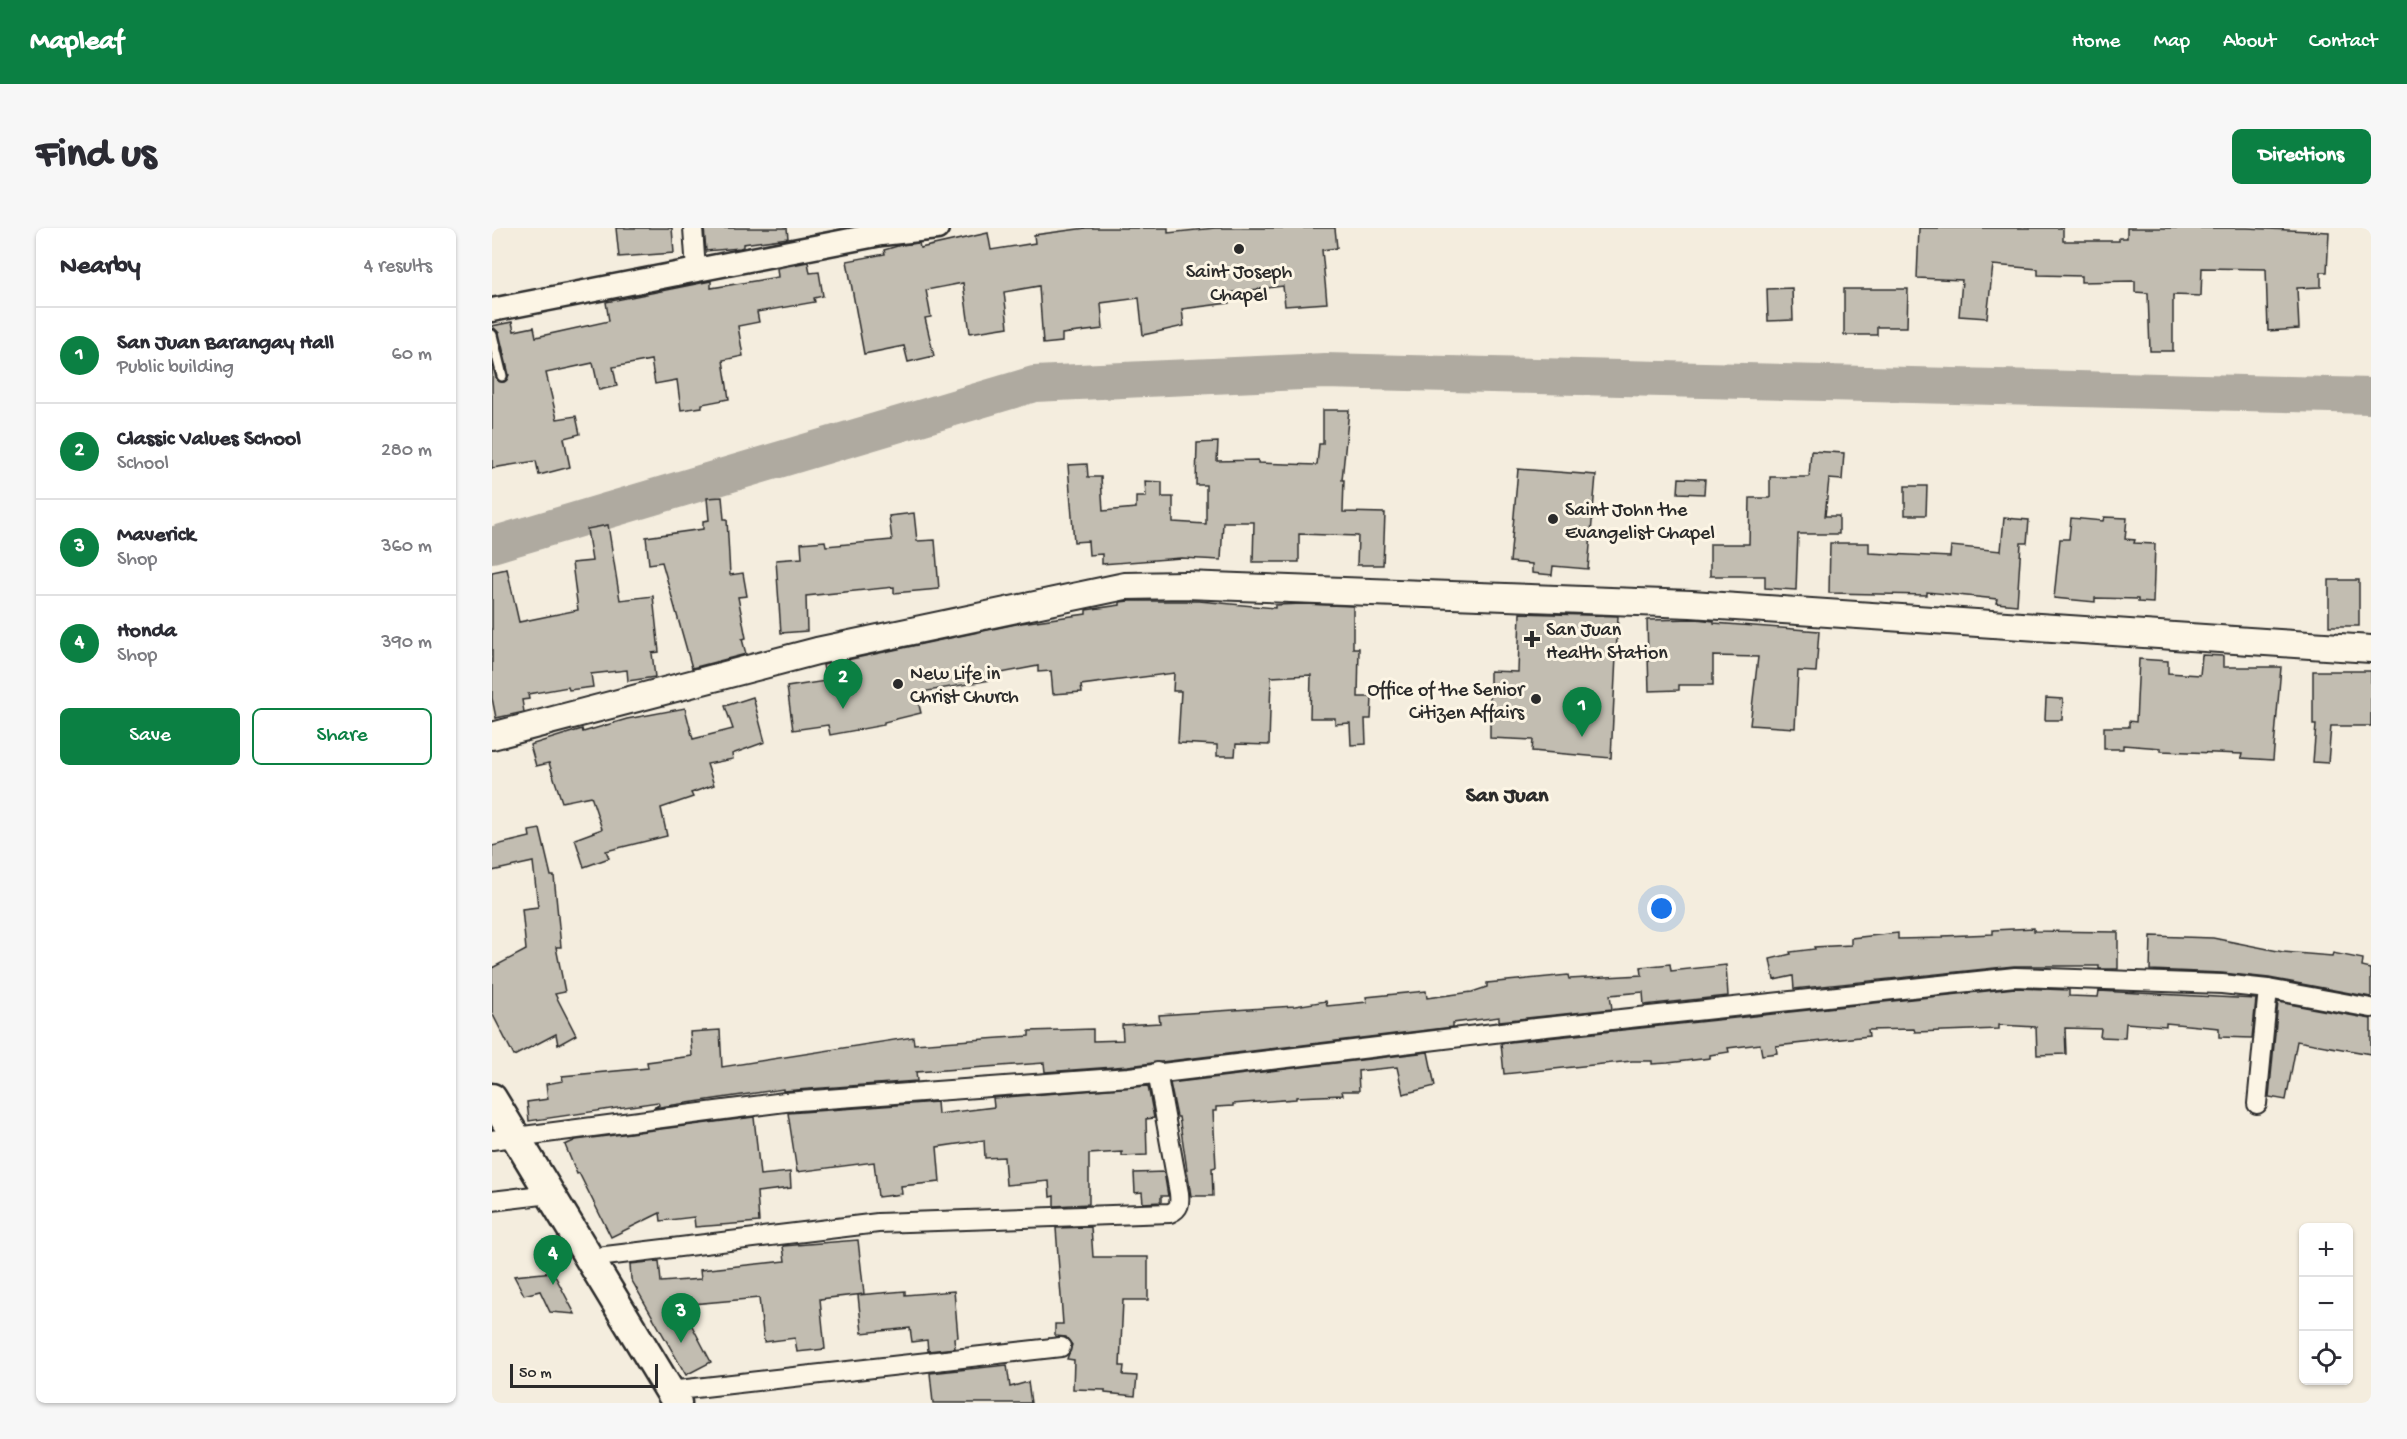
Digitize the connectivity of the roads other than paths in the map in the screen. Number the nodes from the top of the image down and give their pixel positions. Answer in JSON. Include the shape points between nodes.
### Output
{"nodes":[{"id":1,"x":693,"y":228,"type":"edge"},
{"id":2,"x":937,"y":228,"type":"edge"},
{"id":3,"x":881,"y":231,"type":"edge"},
{"id":4,"x":696,"y":270,"type":"junction"},
{"id":5,"x":492,"y":310,"type":"edge"},
{"id":6,"x":492,"y":335,"type":"edge"},
{"id":7,"x":502,"y":376,"type":"dead end"},
{"id":8,"x":2371,"y":649,"type":"edge"},
{"id":9,"x":492,"y":735,"type":"edge"},
{"id":10,"x":2268,"y":989,"type":"junction"},
{"id":11,"x":2371,"y":1008,"type":"edge"},
{"id":12,"x":1157,"y":1072,"type":"junction"},
{"id":13,"x":492,"y":1098,"type":"edge"},
{"id":14,"x":2258,"y":1104,"type":"dead end"},
{"id":15,"x":504,"y":1138,"type":"edge"},
{"id":16,"x":550,"y":1194,"type":"junction"},
{"id":17,"x":492,"y":1201,"type":"edge"},
{"id":18,"x":589,"y":1258,"type":"junction"},
{"id":19,"x":1061,"y":1347,"type":"dead end"},
{"id":20,"x":673,"y":1397,"type":"edge"}],
"edges":[{"from":1,"to":4,"type":"street"},
{"from":2,"to":3,"type":"street"},
{"from":3,"to":4,"type":"street"},
{"from":4,"to":5,"type":"street"},
{"from":6,"to":7,"type":"lane"},
{"from":8,"to":9,"type":"main road","via":[[1691,604],[1125,585],[817,651]]},
{"from":10,"to":11,"type":"street"},
{"from":10,"to":12,"type":"street","via":[[2210,983],[2015,977]]},
{"from":10,"to":14,"type":"street"},
{"from":12,"to":15,"type":"street","via":[[784,1102]]},
{"from":12,"to":18,"type":"street","via":[[1179,1193],[1180,1204],[1170,1213],[878,1223]]},
{"from":13,"to":15,"type":"highway"},
{"from":15,"to":16,"type":"highway"},
{"from":16,"to":17,"type":"street"},
{"from":16,"to":18,"type":"highway"},
{"from":18,"to":20,"type":"highway"},
{"from":19,"to":20,"type":"street"}]}
